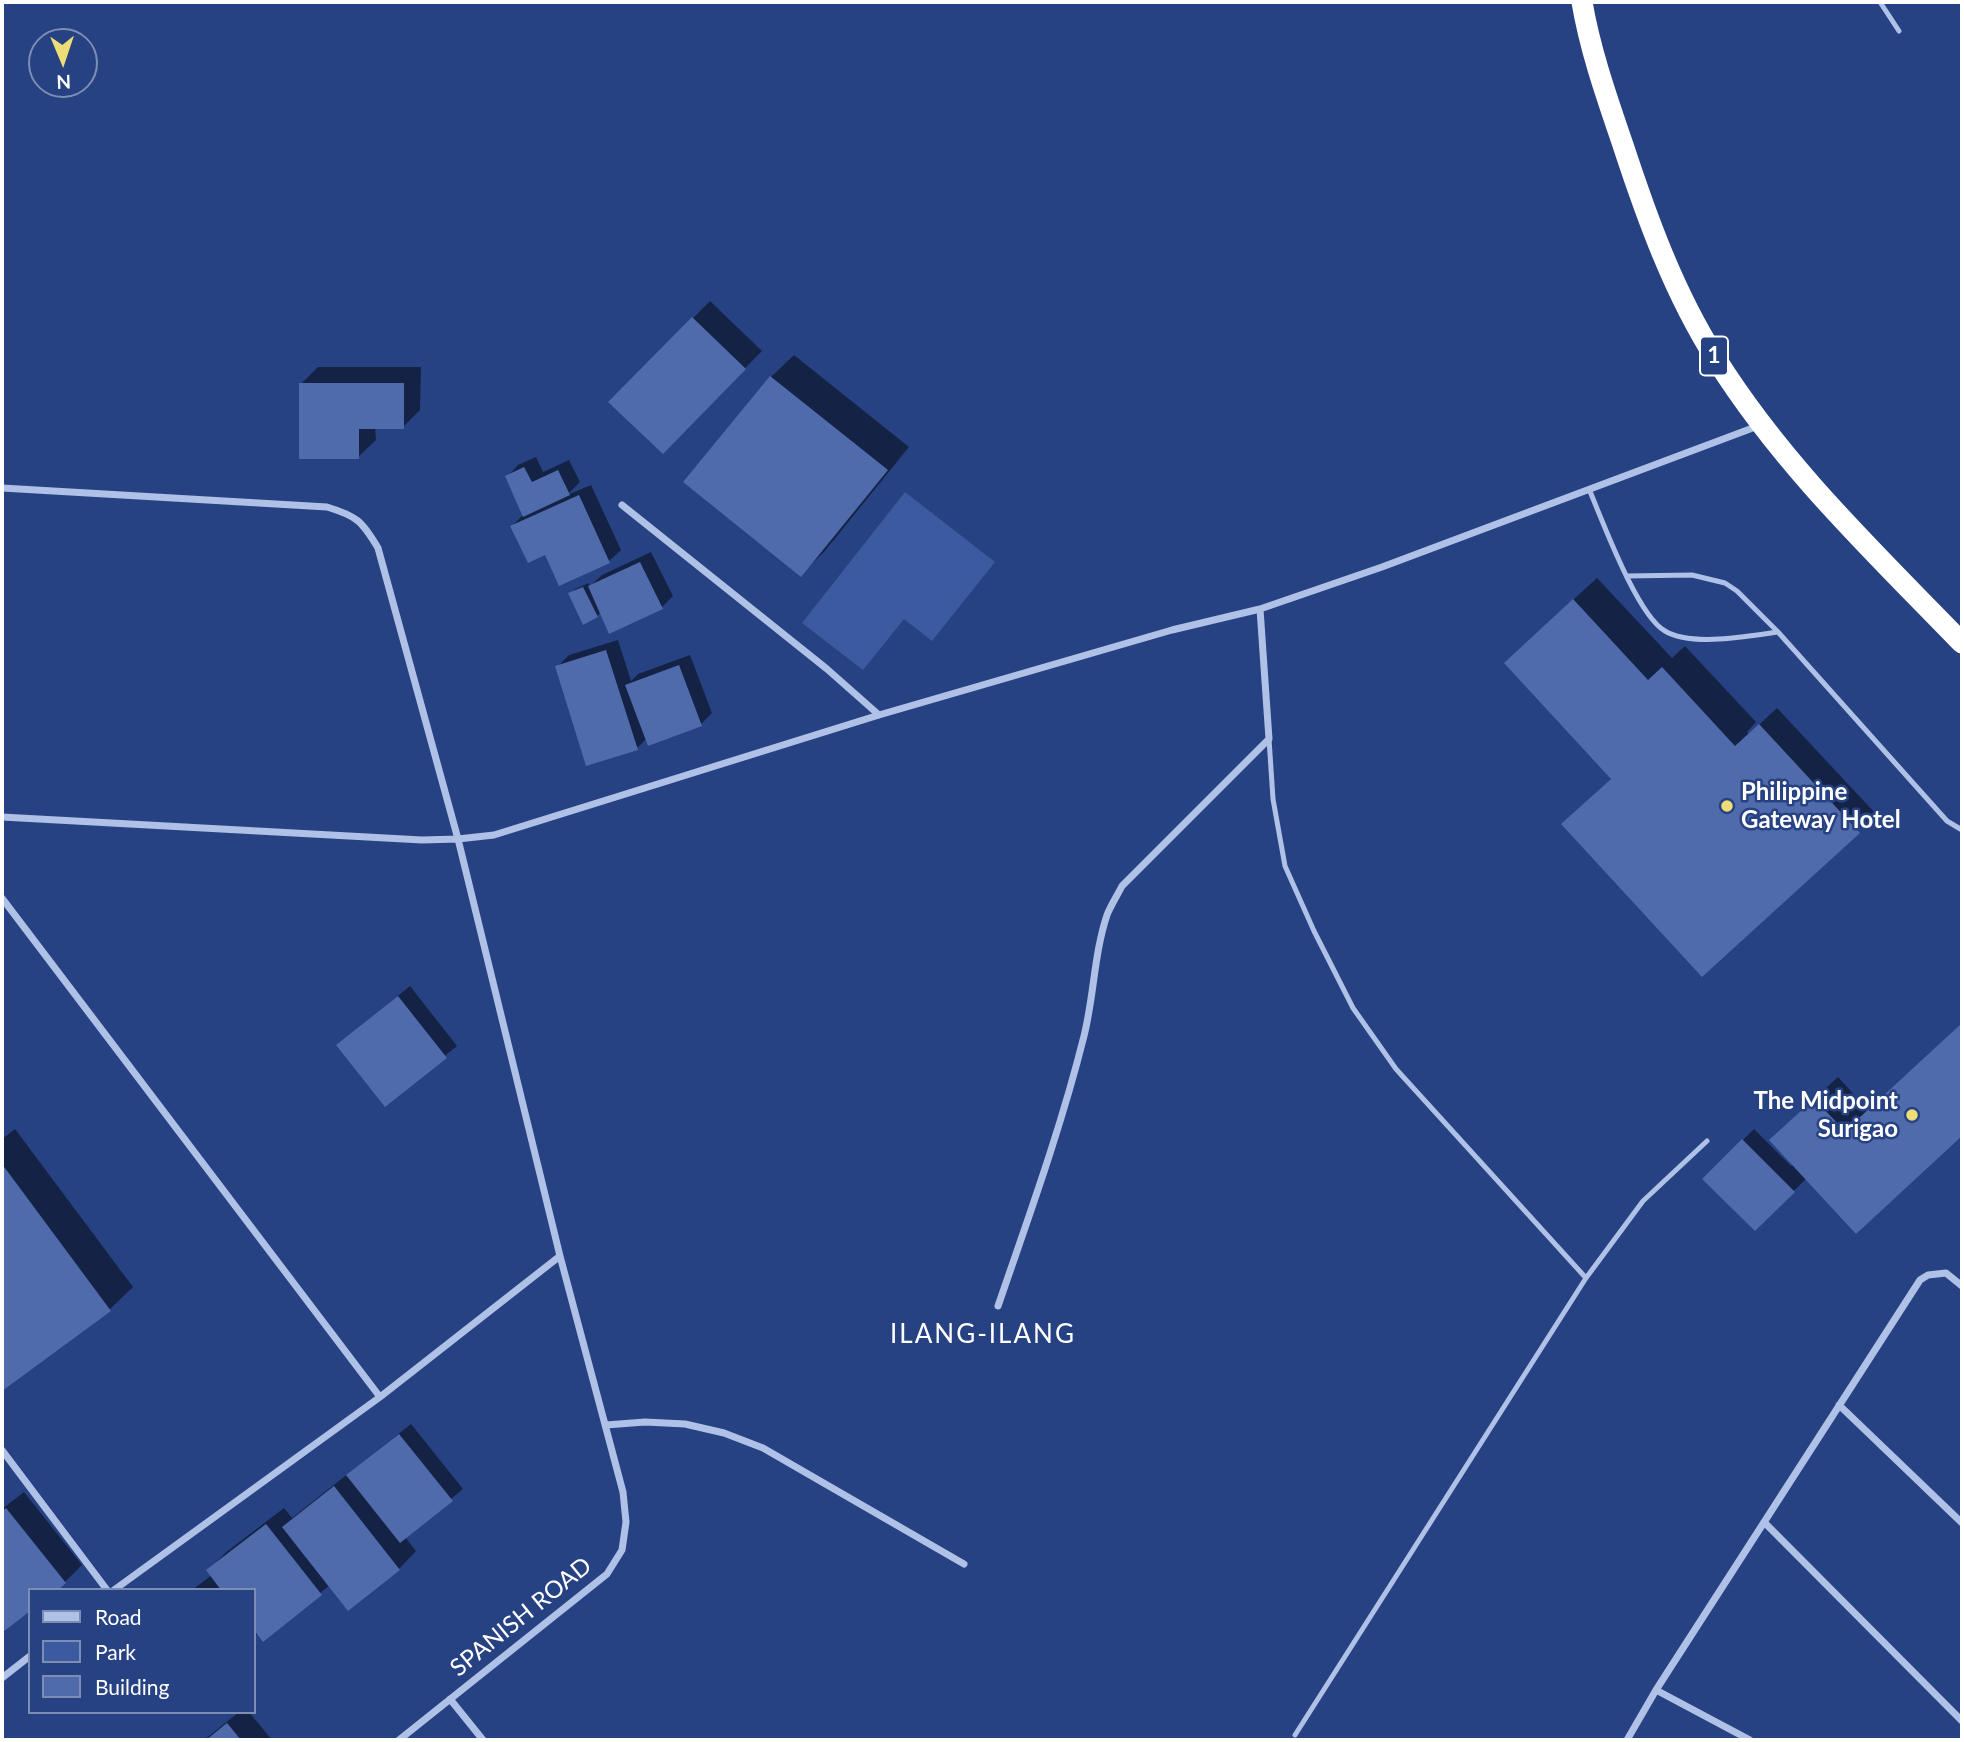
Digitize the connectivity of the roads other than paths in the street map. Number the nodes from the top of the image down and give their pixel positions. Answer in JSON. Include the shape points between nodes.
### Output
{"nodes":[{"id":1,"x":1582,"y":2,"type":"edge"},
{"id":2,"x":1880,"y":2,"type":"edge"},
{"id":3,"x":1899,"y":31,"type":"dead end"},
{"id":4,"x":1762,"y":424,"type":"junction"},
{"id":5,"x":2,"y":488,"type":"edge"},
{"id":6,"x":1589,"y":489,"type":"junction"},
{"id":7,"x":622,"y":505,"type":"dead end"},
{"id":8,"x":1626,"y":576,"type":"junction"},
{"id":9,"x":1260,"y":609,"type":"junction"},
{"id":10,"x":1778,"y":632,"type":"junction"},
{"id":11,"x":1962,"y":643,"type":"edge"},
{"id":12,"x":879,"y":715,"type":"junction"},
{"id":13,"x":1269,"y":739,"type":"junction"},
{"id":14,"x":2,"y":817,"type":"edge"},
{"id":15,"x":1962,"y":830,"type":"edge"},
{"id":16,"x":458,"y":839,"type":"junction"},
{"id":17,"x":2,"y":898,"type":"edge"},
{"id":18,"x":1707,"y":1141,"type":"dead end"},
{"id":19,"x":560,"y":1256,"type":"junction"},
{"id":20,"x":1586,"y":1278,"type":"junction"},
{"id":21,"x":1962,"y":1286,"type":"edge"},
{"id":22,"x":998,"y":1306,"type":"dead end"},
{"id":23,"x":380,"y":1397,"type":"junction"},
{"id":24,"x":1839,"y":1405,"type":"junction"},
{"id":25,"x":606,"y":1424,"type":"junction"},
{"id":26,"x":2,"y":1450,"type":"edge"},
{"id":27,"x":1764,"y":1522,"type":"junction"},
{"id":28,"x":1962,"y":1523,"type":"edge"},
{"id":29,"x":964,"y":1564,"type":"dead end"},
{"id":30,"x":106,"y":1588,"type":"edge"},
{"id":31,"x":117,"y":1588,"type":"edge"},
{"id":32,"x":28,"y":1658,"type":"edge"},
{"id":33,"x":2,"y":1678,"type":"edge"},
{"id":34,"x":1656,"y":1690,"type":"junction"},
{"id":35,"x":450,"y":1699,"type":"junction"},
{"id":36,"x":1962,"y":1721,"type":"edge"},
{"id":37,"x":1296,"y":1735,"type":"dead end"},
{"id":38,"x":399,"y":1740,"type":"edge"},
{"id":39,"x":483,"y":1740,"type":"edge"},
{"id":40,"x":1627,"y":1740,"type":"edge"},
{"id":41,"x":1750,"y":1740,"type":"edge"}],
"edges":[{"from":1,"to":4,"type":"highway","number":"1","via":[[1609,104],[1671,274],[1715,358]]},
{"from":2,"to":3,"type":"lane"},
{"from":4,"to":6,"type":"street"},
{"from":4,"to":11,"type":"highway","number":"1","via":[[1841,520]]},
{"from":5,"to":16,"type":"street","name":"SPANISH ROAD","via":[[327,507],[351,514],[378,548]]},
{"from":6,"to":8,"type":"lane"},
{"from":6,"to":9,"type":"street"},
{"from":7,"to":12,"type":"street"},
{"from":8,"to":10,"type":"lane","via":[[1692,575],[1725,583]]},
{"from":8,"to":10,"type":"lane","via":[[1651,620],[1666,632],[1705,639]]},
{"from":9,"to":12,"type":"street"},
{"from":9,"to":13,"type":"street"},
{"from":10,"to":15,"type":"lane","via":[[1947,821]]},
{"from":12,"to":16,"type":"street","via":[[534,824]]},
{"from":13,"to":20,"type":"lane","via":[[1273,799],[1286,866],[1353,1008],[1396,1069]]},
{"from":13,"to":22,"type":"street","via":[[1122,886],[1108,912],[1069,1094]]},
{"from":14,"to":16,"type":"street"},
{"from":16,"to":19,"type":"street","name":"SPANISH ROAD"},
{"from":17,"to":23,"type":"street"},
{"from":18,"to":20,"type":"lane","via":[[1643,1200]]},
{"from":19,"to":23,"type":"street"},
{"from":19,"to":25,"type":"street","name":"SPANISH ROAD"},
{"from":20,"to":37,"type":"lane"},
{"from":21,"to":24,"type":"street","via":[[1946,1273],[1920,1280]]},
{"from":23,"to":31,"type":"street"},
{"from":24,"to":27,"type":"street"},
{"from":24,"to":28,"type":"street"},
{"from":25,"to":29,"type":"street","via":[[685,1424],[763,1448]]},
{"from":25,"to":35,"type":"street","name":"SPANISH ROAD","via":[[623,1492],[626,1522],[622,1550],[607,1574]]},
{"from":26,"to":30,"type":"street"},
{"from":27,"to":34,"type":"street"},
{"from":27,"to":36,"type":"street"},
{"from":32,"to":33,"type":"street"},
{"from":34,"to":40,"type":"street"},
{"from":34,"to":41,"type":"street"},
{"from":35,"to":38,"type":"street","name":"SPANISH ROAD"},
{"from":35,"to":39,"type":"street"}]}
